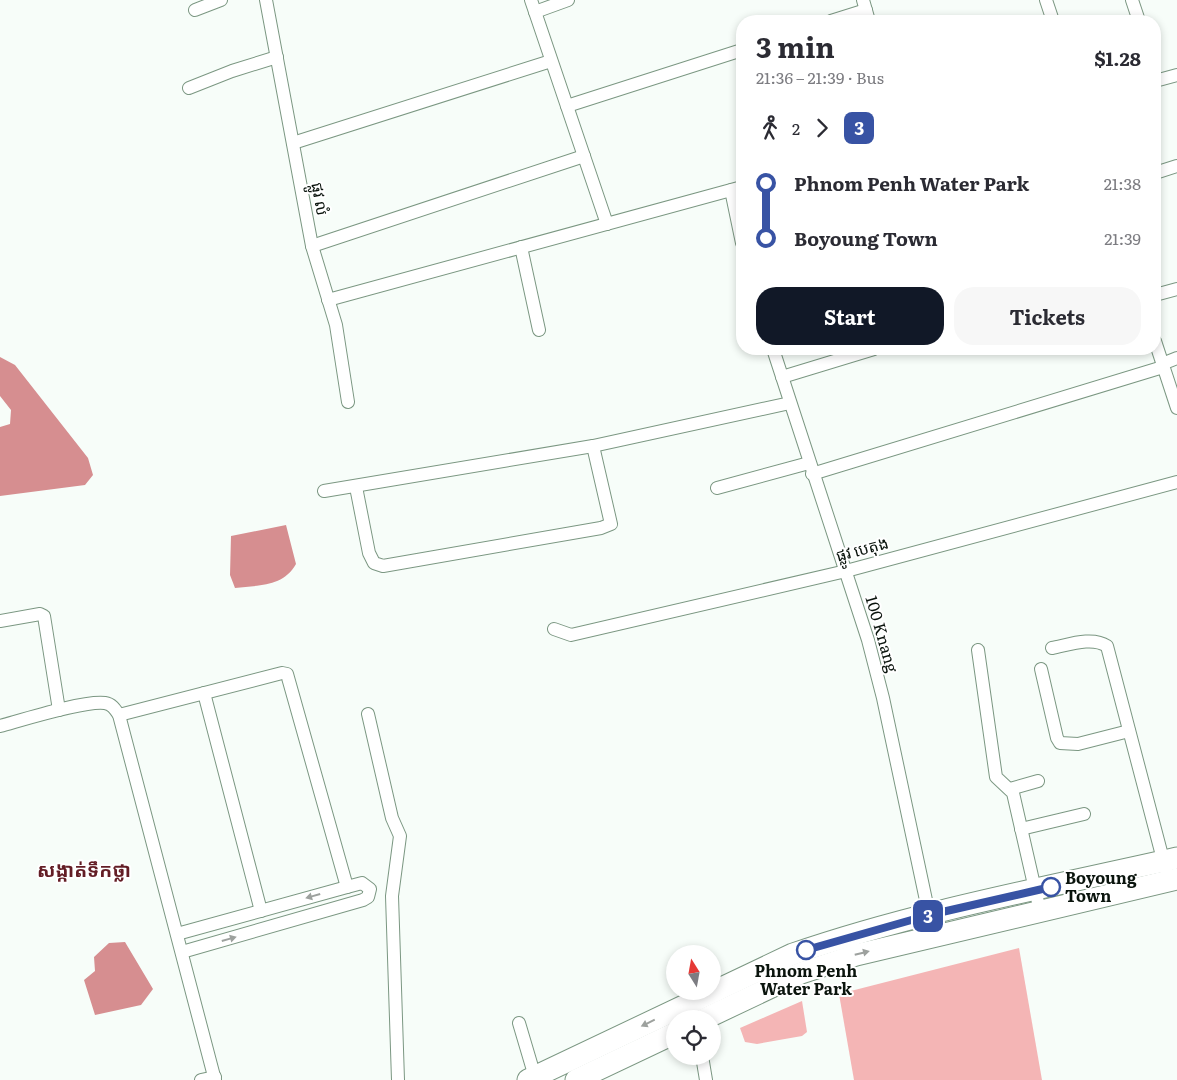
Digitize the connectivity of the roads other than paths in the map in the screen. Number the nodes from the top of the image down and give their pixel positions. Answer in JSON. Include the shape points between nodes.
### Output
{"nodes":[{"id":1,"x":221,"y":0,"type":"edge"},
{"id":2,"x":266,"y":0,"type":"edge"},
{"id":3,"x":568,"y":0,"type":"edge"},
{"id":4,"x":1046,"y":0,"type":"edge"},
{"id":5,"x":1132,"y":0,"type":"edge"},
{"id":6,"x":533,"y":6,"type":"edge"},
{"id":7,"x":195,"y":10,"type":"dead end"},
{"id":8,"x":866,"y":10,"type":"edge"},
{"id":9,"x":850,"y":15,"type":"edge"},
{"id":10,"x":1051,"y":15,"type":"edge"},
{"id":11,"x":1137,"y":15,"type":"edge"},
{"id":12,"x":736,"y":52,"type":"edge"},
{"id":13,"x":277,"y":57,"type":"junction"},
{"id":14,"x":551,"y":61,"type":"junction"},
{"id":15,"x":1177,"y":75,"type":"edge"},
{"id":16,"x":1161,"y":77,"type":"edge"},
{"id":17,"x":189,"y":88,"type":"dead end"},
{"id":18,"x":567,"y":106,"type":"junction"},
{"id":19,"x":293,"y":143,"type":"junction"},
{"id":20,"x":584,"y":156,"type":"junction"},
{"id":21,"x":1177,"y":166,"type":"edge"},
{"id":22,"x":1161,"y":171,"type":"edge"},
{"id":23,"x":736,"y":189,"type":"edge"},
{"id":24,"x":607,"y":224,"type":"junction"},
{"id":25,"x":312,"y":246,"type":"junction"},
{"id":26,"x":522,"y":247,"type":"junction"},
{"id":27,"x":1177,"y":289,"type":"edge"},
{"id":28,"x":1161,"y":294,"type":"edge"},
{"id":29,"x":328,"y":300,"type":"junction"},
{"id":30,"x":539,"y":330,"type":"dead end"},
{"id":31,"x":775,"y":355,"type":"edge"},
{"id":32,"x":854,"y":355,"type":"edge"},
{"id":33,"x":1159,"y":355,"type":"edge"},
{"id":34,"x":1177,"y":358,"type":"edge"},
{"id":35,"x":1163,"y":366,"type":"junction"},
{"id":36,"x":782,"y":377,"type":"junction"},
{"id":37,"x":348,"y":402,"type":"dead end"},
{"id":38,"x":790,"y":403,"type":"junction"},
{"id":39,"x":1177,"y":408,"type":"edge"},
{"id":40,"x":593,"y":446,"type":"junction"},
{"id":41,"x":811,"y":468,"type":"junction"},
{"id":42,"x":1177,"y":482,"type":"edge"},
{"id":43,"x":356,"y":487,"type":"junction"},
{"id":44,"x":718,"y":488,"type":"dead end"},
{"id":45,"x":324,"y":491,"type":"dead end"},
{"id":46,"x":846,"y":571,"type":"junction"},
{"id":47,"x":0,"y":621,"type":"edge"},
{"id":48,"x":554,"y":629,"type":"dead end"},
{"id":49,"x":1052,"y":648,"type":"dead end"},
{"id":50,"x":978,"y":650,"type":"dead end"},
{"id":51,"x":1041,"y":669,"type":"dead end"},
{"id":52,"x":204,"y":693,"type":"junction"},
{"id":53,"x":59,"y":710,"type":"junction"},
{"id":54,"x":368,"y":714,"type":"dead end"},
{"id":55,"x":119,"y":715,"type":"junction"},
{"id":56,"x":0,"y":726,"type":"edge"},
{"id":57,"x":1129,"y":731,"type":"junction"},
{"id":58,"x":1038,"y":781,"type":"dead end"},
{"id":59,"x":1010,"y":789,"type":"junction"},
{"id":60,"x":1084,"y":814,"type":"dead end"},
{"id":61,"x":1021,"y":829,"type":"junction"},
{"id":62,"x":1171,"y":869,"type":"edge"},
{"id":63,"x":347,"y":886,"type":"junction"},
{"id":64,"x":1033,"y":902,"type":"junction"},
{"id":65,"x":261,"y":911,"type":"junction"},
{"id":66,"x":931,"y":926,"type":"junction"},
{"id":67,"x":178,"y":934,"type":"junction"},
{"id":68,"x":182,"y":952,"type":"junction"},
{"id":69,"x":721,"y":1011,"type":"edge"},
{"id":70,"x":519,"y":1023,"type":"dead end"},
{"id":71,"x":666,"y":1037,"type":"edge"},
{"id":72,"x":704,"y":1065,"type":"edge"},
{"id":73,"x":215,"y":1079,"type":"edge"},
{"id":74,"x":531,"y":1079,"type":"edge"},
{"id":75,"x":201,"y":1080,"type":"edge"},
{"id":76,"x":398,"y":1080,"type":"edge"},
{"id":77,"x":576,"y":1080,"type":"edge"},
{"id":78,"x":706,"y":1080,"type":"edge"}],
"edges":[{"from":1,"to":7,"type":"street"},
{"from":2,"to":13,"type":"street","name":"ផ្លូវ លំ"},
{"from":3,"to":6,"type":"street"},
{"from":4,"to":10,"type":"street"},
{"from":5,"to":11,"type":"street"},
{"from":6,"to":14,"type":"street"},
{"from":8,"to":9,"type":"street"},
{"from":12,"to":18,"type":"street"},
{"from":13,"to":17,"type":"street"},
{"from":13,"to":19,"type":"street","name":"ផ្លូវ លំ"},
{"from":14,"to":18,"type":"street"},
{"from":14,"to":19,"type":"street"},
{"from":15,"to":16,"type":"street"},
{"from":18,"to":20,"type":"street"},
{"from":19,"to":25,"type":"street","name":"ផ្លូវ លំ"},
{"from":20,"to":24,"type":"street"},
{"from":20,"to":25,"type":"street"},
{"from":21,"to":22,"type":"street"},
{"from":23,"to":24,"type":"street"},
{"from":24,"to":26,"type":"street"},
{"from":25,"to":29,"type":"street","name":"ផ្លូវ លំ"},
{"from":26,"to":29,"type":"street"},
{"from":26,"to":30,"type":"street"},
{"from":27,"to":28,"type":"street"},
{"from":29,"to":37,"type":"street","name":"ផ្លូវ លំ","via":[[336,325]]},
{"from":31,"to":36,"type":"street","name":"100 Knang"},
{"from":32,"to":36,"type":"street"},
{"from":33,"to":35,"type":"street"},
{"from":34,"to":35,"type":"street"},
{"from":35,"to":39,"type":"street"},
{"from":35,"to":41,"type":"street"},
{"from":36,"to":38,"type":"street","name":"100 Knang"},
{"from":38,"to":40,"type":"street"},
{"from":38,"to":41,"type":"street","name":"100 Knang"},
{"from":40,"to":43,"type":"street"},
{"from":40,"to":43,"type":"street","via":[[611,524],[438,557],[383,566],[374,563]]},
{"from":41,"to":44,"type":"street"},
{"from":41,"to":46,"type":"street","name":"100 Knang"},
{"from":42,"to":46,"type":"street","name":"ផ្លូវ បេតុង"},
{"from":43,"to":45,"type":"street"},
{"from":46,"to":48,"type":"street","name":"ផ្លូវ បេតុង","via":[[571,635]]},
{"from":46,"to":66,"type":"street","name":"100 Knang","via":[[883,698]]},
{"from":47,"to":53,"type":"street","via":[[44,616]]},
{"from":49,"to":57,"type":"street","via":[[1092,641],[1107,646]]},
{"from":50,"to":59,"type":"street","via":[[996,777]]},
{"from":51,"to":57,"type":"street","via":[[1060,743],[1078,744]]},
{"from":52,"to":55,"type":"street"},
{"from":52,"to":63,"type":"street","via":[[287,674]]},
{"from":52,"to":65,"type":"street"},
{"from":53,"to":55,"type":"street","via":[[102,702]]},
{"from":53,"to":56,"type":"street"},
{"from":54,"to":76,"type":"street","via":[[392,818],[400,836],[392,896]]},
{"from":55,"to":67,"type":"street"},
{"from":57,"to":62,"type":"street"},
{"from":58,"to":59,"type":"street"},
{"from":59,"to":61,"type":"street"},
{"from":60,"to":61,"type":"street"},
{"from":61,"to":64,"type":"street"},
{"from":62,"to":64,"type":"highway"},
{"from":63,"to":65,"type":"street","one_way":true},
{"from":68,"to":63,"type":"street","one_way":true,"via":[[363,900],[370,894],[362,883]]},
{"from":64,"to":66,"type":"highway"},
{"from":65,"to":67,"type":"street"},
{"from":69,"to":66,"type":"highway","one_way":true,"via":[[801,973]]},
{"from":66,"to":74,"type":"highway","one_way":true,"via":[[832,940],[793,954]]},
{"from":67,"to":68,"type":"street"},
{"from":68,"to":73,"type":"street"},
{"from":70,"to":74,"type":"street"},
{"from":71,"to":77,"type":"highway"},
{"from":72,"to":78,"type":"street"},
{"from":73,"to":75,"type":"street"}]}
